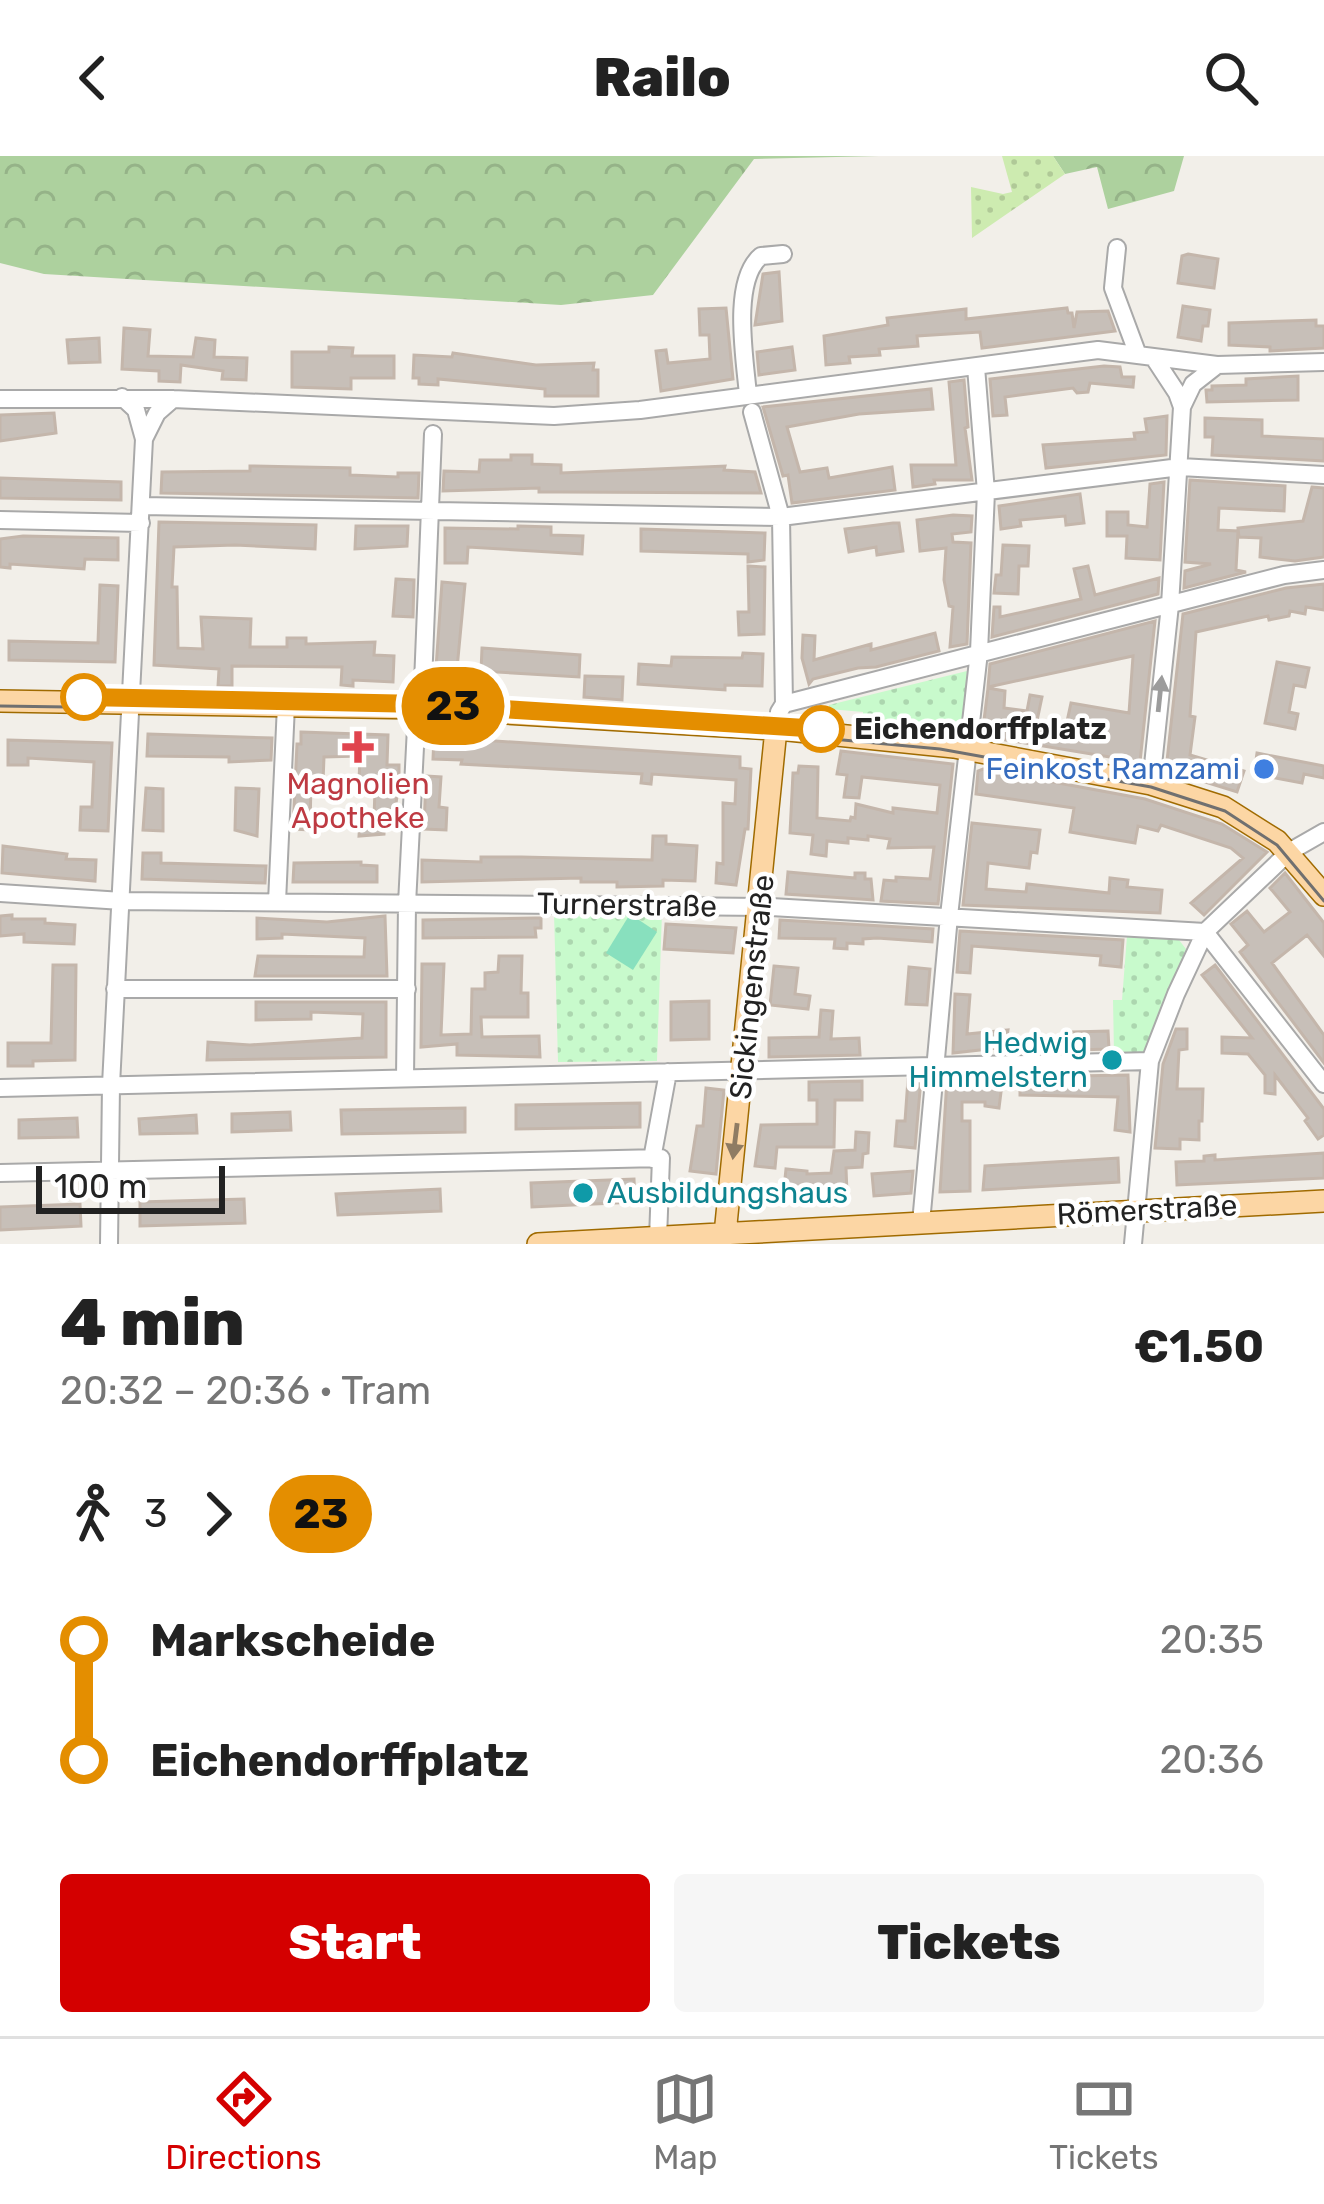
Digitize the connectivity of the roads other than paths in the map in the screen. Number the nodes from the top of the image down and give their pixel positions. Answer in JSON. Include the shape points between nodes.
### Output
{"nodes":[{"id":1,"x":1117,"y":248,"type":"dead end"},
{"id":2,"x":783,"y":254,"type":"dead end"},
{"id":3,"x":1146,"y":357,"type":"junction"},
{"id":4,"x":1324,"y":362,"type":"edge"},
{"id":5,"x":1217,"y":365,"type":"junction"},
{"id":6,"x":976,"y":367,"type":"junction"},
{"id":7,"x":122,"y":397,"type":"junction"},
{"id":8,"x":0,"y":399,"type":"edge"},
{"id":9,"x":173,"y":399,"type":"junction"},
{"id":10,"x":750,"y":404,"type":"junction"},
{"id":11,"x":1182,"y":407,"type":"junction"},
{"id":12,"x":433,"y":434,"type":"dead end"},
{"id":13,"x":144,"y":439,"type":"junction"},
{"id":14,"x":1180,"y":467,"type":"junction"},
{"id":15,"x":1324,"y":475,"type":"edge"},
{"id":16,"x":986,"y":492,"type":"junction"},
{"id":17,"x":431,"y":511,"type":"junction"},
{"id":18,"x":141,"y":514,"type":"junction"},
{"id":19,"x":781,"y":517,"type":"junction"},
{"id":20,"x":0,"y":520,"type":"edge"},
{"id":21,"x":1318,"y":570,"type":"edge"},
{"id":22,"x":1170,"y":605,"type":"junction"},
{"id":23,"x":980,"y":652,"type":"junction"},
{"id":24,"x":0,"y":701,"type":"edge"},
{"id":25,"x":131,"y":703,"type":"junction"},
{"id":26,"x":784,"y":704,"type":"junction"},
{"id":27,"x":286,"y":705,"type":"junction"},
{"id":28,"x":420,"y":708,"type":"junction"},
{"id":29,"x":776,"y":729,"type":"junction"},
{"id":30,"x":968,"y":749,"type":"junction"},
{"id":31,"x":1150,"y":784,"type":"junction"},
{"id":32,"x":1324,"y":832,"type":"edge"},
{"id":33,"x":1288,"y":852,"type":"junction"},
{"id":34,"x":0,"y":893,"type":"edge"},
{"id":35,"x":1324,"y":895,"type":"edge"},
{"id":36,"x":122,"y":901,"type":"junction"},
{"id":37,"x":278,"y":902,"type":"junction"},
{"id":38,"x":407,"y":904,"type":"junction"},
{"id":39,"x":760,"y":907,"type":"junction"},
{"id":40,"x":949,"y":916,"type":"junction"},
{"id":41,"x":1205,"y":932,"type":"junction"},
{"id":42,"x":116,"y":989,"type":"junction"},
{"id":43,"x":407,"y":989,"type":"junction"},
{"id":44,"x":1150,"y":1061,"type":"junction"},
{"id":45,"x":937,"y":1066,"type":"junction"},
{"id":46,"x":744,"y":1071,"type":"junction"},
{"id":47,"x":668,"y":1072,"type":"junction"},
{"id":48,"x":405,"y":1078,"type":"junction"},
{"id":49,"x":1324,"y":1084,"type":"edge"},
{"id":50,"x":111,"y":1085,"type":"junction"},
{"id":51,"x":0,"y":1088,"type":"edge"},
{"id":52,"x":657,"y":1158,"type":"junction"},
{"id":53,"x":108,"y":1169,"type":"junction"},
{"id":54,"x":0,"y":1173,"type":"edge"},
{"id":55,"x":1324,"y":1202,"type":"edge"},
{"id":56,"x":1136,"y":1210,"type":"junction"},
{"id":57,"x":921,"y":1223,"type":"junction"},
{"id":58,"x":725,"y":1239,"type":"edge"},
{"id":59,"x":654,"y":1240,"type":"edge"},
{"id":60,"x":109,"y":1244,"type":"edge"},
{"id":61,"x":538,"y":1244,"type":"edge"},
{"id":62,"x":1133,"y":1244,"type":"edge"}],
"edges":[{"from":1,"to":3,"type":"street","via":[[1113,288]]},
{"from":2,"to":10,"type":"street","via":[[761,256],[748,272]]},
{"from":3,"to":5,"type":"street"},
{"from":3,"to":6,"type":"street","via":[[1098,350]]},
{"from":3,"to":11,"type":"street"},
{"from":4,"to":5,"type":"street"},
{"from":5,"to":11,"type":"street","via":[[1193,384]]},
{"from":6,"to":10,"type":"street"},
{"from":6,"to":16,"type":"street"},
{"from":7,"to":8,"type":"street"},
{"from":7,"to":9,"type":"street"},
{"from":7,"to":13,"type":"street","via":[[136,410]]},
{"from":9,"to":10,"type":"street","via":[[554,416]]},
{"from":9,"to":13,"type":"street"},
{"from":10,"to":19,"type":"street"},
{"from":11,"to":14,"type":"street"},
{"from":12,"to":17,"type":"street"},
{"from":13,"to":18,"type":"street"},
{"from":14,"to":15,"type":"street"},
{"from":14,"to":16,"type":"street"},
{"from":14,"to":22,"type":"street"},
{"from":16,"to":19,"type":"street"},
{"from":16,"to":23,"type":"street"},
{"from":17,"to":18,"type":"street"},
{"from":17,"to":19,"type":"street"},
{"from":17,"to":28,"type":"street"},
{"from":18,"to":20,"type":"street"},
{"from":18,"to":25,"type":"street"},
{"from":19,"to":26,"type":"street"},
{"from":21,"to":22,"type":"street"},
{"from":22,"to":23,"type":"street"},
{"from":31,"to":22,"type":"street","one_way":true},
{"from":23,"to":26,"type":"street"},
{"from":23,"to":30,"type":"street"},
{"from":24,"to":25,"type":"main road"},
{"from":25,"to":27,"type":"main road"},
{"from":25,"to":36,"type":"street"},
{"from":26,"to":29,"type":"street"},
{"from":27,"to":28,"type":"main road"},
{"from":27,"to":37,"type":"street"},
{"from":28,"to":29,"type":"main road"},
{"from":28,"to":38,"type":"street"},
{"from":29,"to":30,"type":"main road"},
{"from":29,"to":39,"type":"main road","name":"Sickingenstraße"},
{"from":30,"to":31,"type":"main road"},
{"from":30,"to":40,"type":"street"},
{"from":31,"to":33,"type":"main road","via":[[1238,814]]},
{"from":32,"to":33,"type":"street"},
{"from":33,"to":35,"type":"main road"},
{"from":33,"to":41,"type":"street"},
{"from":34,"to":36,"type":"street","name":"Turnerstraße"},
{"from":36,"to":37,"type":"street","name":"Turnerstraße"},
{"from":36,"to":42,"type":"street"},
{"from":37,"to":38,"type":"street","name":"Turnerstraße"},
{"from":38,"to":39,"type":"street","name":"Turnerstraße"},
{"from":38,"to":43,"type":"street"},
{"from":39,"to":40,"type":"street","name":"Turnerstraße"},
{"from":39,"to":46,"type":"main road","name":"Sickingenstraße"},
{"from":40,"to":41,"type":"street","name":"Turnerstraße"},
{"from":40,"to":45,"type":"street"},
{"from":41,"to":44,"type":"street"},
{"from":41,"to":49,"type":"street"},
{"from":42,"to":43,"type":"street"},
{"from":42,"to":50,"type":"street"},
{"from":43,"to":48,"type":"street"},
{"from":44,"to":45,"type":"street"},
{"from":44,"to":56,"type":"street"},
{"from":45,"to":46,"type":"street"},
{"from":45,"to":57,"type":"street"},
{"from":46,"to":47,"type":"street"},
{"from":46,"to":58,"type":"main road","name":"Sickingenstraße","one_way":true},
{"from":47,"to":48,"type":"street"},
{"from":47,"to":52,"type":"street"},
{"from":48,"to":50,"type":"street"},
{"from":50,"to":51,"type":"street"},
{"from":50,"to":53,"type":"street"},
{"from":52,"to":53,"type":"street"},
{"from":52,"to":59,"type":"street"},
{"from":53,"to":54,"type":"street"},
{"from":53,"to":60,"type":"street"},
{"from":55,"to":56,"type":"main road","name":"Römerstraße"},
{"from":56,"to":57,"type":"main road","name":"Römerstraße"},
{"from":56,"to":62,"type":"street"},
{"from":57,"to":58,"type":"main road","name":"Römerstraße"},
{"from":58,"to":59,"type":"main road","name":"Römerstraße"},
{"from":59,"to":61,"type":"main road","name":"Römerstraße"}]}
